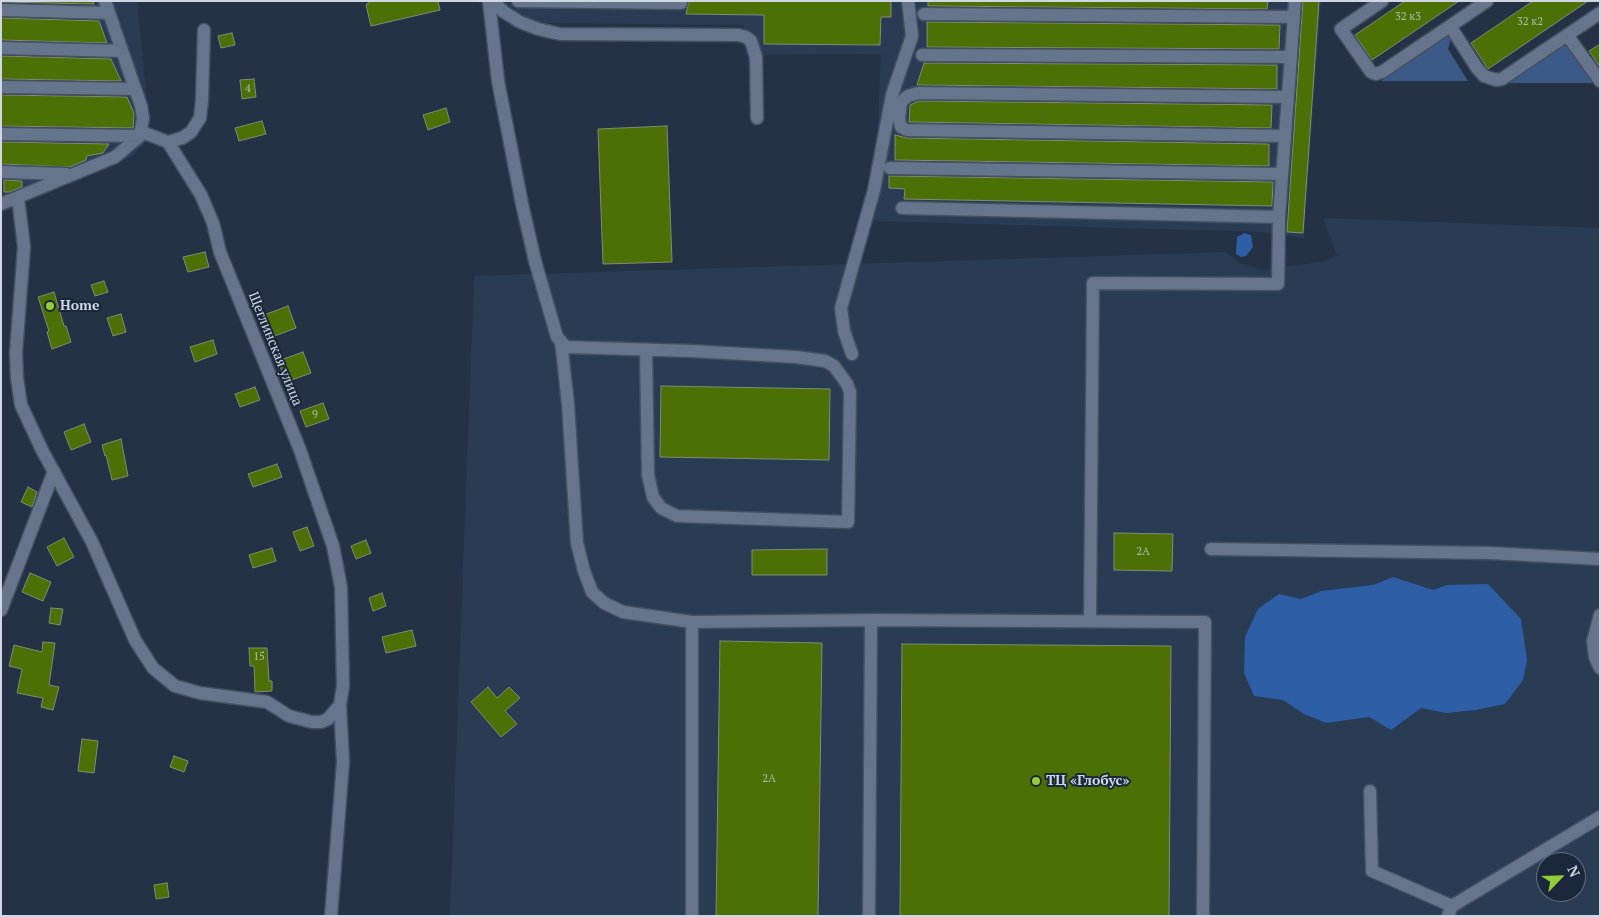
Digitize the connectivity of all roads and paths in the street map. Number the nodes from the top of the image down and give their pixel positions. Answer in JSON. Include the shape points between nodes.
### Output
{"nodes":[{"id":1,"x":489,"y":1,"type":"edge"},
{"id":2,"x":493,"y":1,"type":"edge"},
{"id":3,"x":518,"y":1,"type":"edge"},
{"id":4,"x":681,"y":1,"type":"edge"},
{"id":5,"x":908,"y":1,"type":"edge"},
{"id":6,"x":1295,"y":1,"type":"edge"},
{"id":7,"x":1382,"y":1,"type":"edge"},
{"id":8,"x":1487,"y":1,"type":"edge"},
{"id":9,"x":107,"y":7,"type":"edge"},
{"id":10,"x":1,"y":10,"type":"edge"},
{"id":11,"x":1600,"y":13,"type":"edge"},
{"id":12,"x":924,"y":14,"type":"dead end"},
{"id":13,"x":1294,"y":17,"type":"junction"},
{"id":14,"x":1450,"y":26,"type":"junction"},
{"id":15,"x":204,"y":30,"type":"dead end"},
{"id":16,"x":1567,"y":35,"type":"junction"},
{"id":17,"x":1,"y":48,"type":"edge"},
{"id":18,"x":122,"y":51,"type":"junction"},
{"id":19,"x":922,"y":55,"type":"dead end"},
{"id":20,"x":1291,"y":57,"type":"junction"},
{"id":21,"x":1600,"y":81,"type":"edge"},
{"id":22,"x":1,"y":87,"type":"edge"},
{"id":23,"x":135,"y":89,"type":"junction"},
{"id":24,"x":1288,"y":97,"type":"junction"},
{"id":25,"x":757,"y":118,"type":"dead end"},
{"id":26,"x":1,"y":134,"type":"edge"},
{"id":27,"x":141,"y":134,"type":"junction"},
{"id":28,"x":1285,"y":136,"type":"junction"},
{"id":29,"x":168,"y":142,"type":"junction"},
{"id":30,"x":890,"y":168,"type":"dead end"},
{"id":31,"x":1,"y":172,"type":"edge"},
{"id":32,"x":72,"y":174,"type":"junction"},
{"id":33,"x":1282,"y":174,"type":"junction"},
{"id":34,"x":18,"y":198,"type":"junction"},
{"id":35,"x":1,"y":204,"type":"edge"},
{"id":36,"x":902,"y":208,"type":"dead end"},
{"id":37,"x":1279,"y":217,"type":"junction"},
{"id":38,"x":561,"y":342,"type":"junction"},
{"id":39,"x":646,"y":350,"type":"junction"},
{"id":40,"x":852,"y":354,"type":"dead end"},
{"id":41,"x":54,"y":471,"type":"junction"},
{"id":42,"x":1211,"y":549,"type":"dead end"},
{"id":43,"x":1600,"y":560,"type":"edge"},
{"id":44,"x":1,"y":610,"type":"edge"},
{"id":45,"x":1600,"y":616,"type":"edge"},
{"id":46,"x":872,"y":620,"type":"junction"},
{"id":47,"x":692,"y":622,"type":"junction"},
{"id":48,"x":1090,"y":622,"type":"junction"},
{"id":49,"x":1600,"y":668,"type":"edge"},
{"id":50,"x":340,"y":705,"type":"junction"},
{"id":51,"x":1370,"y":791,"type":"dead end"},
{"id":52,"x":1600,"y":817,"type":"edge"},
{"id":53,"x":1450,"y":911,"type":"edge"},
{"id":54,"x":331,"y":916,"type":"edge"},
{"id":55,"x":692,"y":916,"type":"edge"},
{"id":56,"x":870,"y":916,"type":"edge"},
{"id":57,"x":1203,"y":916,"type":"edge"}],
"edges":[{"from":1,"to":38,"type":"street","via":[[498,81],[522,204],[535,261]]},
{"from":2,"to":25,"type":"street","via":[[520,22],[560,34],[746,37],[752,41],[756,57]]},
{"from":3,"to":4,"type":"street"},
{"from":5,"to":40,"type":"street","via":[[912,36],[892,95],[874,190],[840,308]]},
{"from":6,"to":13,"type":"street"},
{"from":7,"to":14,"type":"street","via":[[1341,29],[1371,72],[1376,74]]},
{"from":8,"to":14,"type":"street"},
{"from":9,"to":10,"type":"street"},
{"from":9,"to":18,"type":"street"},
{"from":11,"to":16,"type":"street"},
{"from":12,"to":13,"type":"street"},
{"from":13,"to":20,"type":"street"},
{"from":14,"to":16,"type":"street","via":[[1477,68],[1484,76],[1496,80]]},
{"from":15,"to":29,"type":"street","via":[[200,118],[191,132]]},
{"from":16,"to":21,"type":"street"},
{"from":17,"to":18,"type":"street"},
{"from":18,"to":23,"type":"street"},
{"from":19,"to":20,"type":"street"},
{"from":20,"to":24,"type":"street"},
{"from":22,"to":23,"type":"street"},
{"from":23,"to":27,"type":"street","via":[[143,118]]},
{"from":24,"to":28,"type":"street"},
{"from":24,"to":28,"type":"street","via":[[918,93],[901,102],[898,119],[901,127],[907,130]]},
{"from":26,"to":27,"type":"street"},
{"from":27,"to":29,"type":"street"},
{"from":27,"to":32,"type":"street","via":[[115,157]]},
{"from":28,"to":33,"type":"street"},
{"from":29,"to":50,"type":"street","name":"Щеглинская улица","via":[[201,195],[213,223],[220,252],[300,450],[333,546],[341,587],[343,686]]},
{"from":30,"to":33,"type":"street"},
{"from":31,"to":32,"type":"street"},
{"from":32,"to":34,"type":"street"},
{"from":33,"to":37,"type":"street"},
{"from":34,"to":35,"type":"street"},
{"from":34,"to":41,"type":"street","via":[[24,247],[17,378],[21,405]]},
{"from":36,"to":37,"type":"street"},
{"from":37,"to":48,"type":"street","via":[[1278,284],[1092,282]]},
{"from":38,"to":39,"type":"street","via":[[566,347]]},
{"from":38,"to":47,"type":"street","via":[[578,543],[592,592],[604,603],[623,612]]},
{"from":39,"to":39,"type":"street","via":[[648,475],[653,497],[661,508],[677,516],[848,522],[850,392],[834,366],[825,361],[796,357]]},
{"from":41,"to":44,"type":"street"},
{"from":41,"to":50,"type":"street","via":[[152,668],[176,686],[200,693],[267,702],[289,716],[312,722],[328,719]]},
{"from":42,"to":43,"type":"street","via":[[1490,553]]},
{"from":45,"to":49,"type":"street","via":[[1593,640]]},
{"from":46,"to":47,"type":"street"},
{"from":46,"to":48,"type":"street"},
{"from":46,"to":56,"type":"street"},
{"from":47,"to":55,"type":"street"},
{"from":48,"to":57,"type":"street","via":[[1205,622]]},
{"from":50,"to":54,"type":"street","name":"Щеглинская улица","via":[[343,762]]},
{"from":51,"to":53,"type":"street","via":[[1372,871]]},
{"from":52,"to":53,"type":"street"}]}
